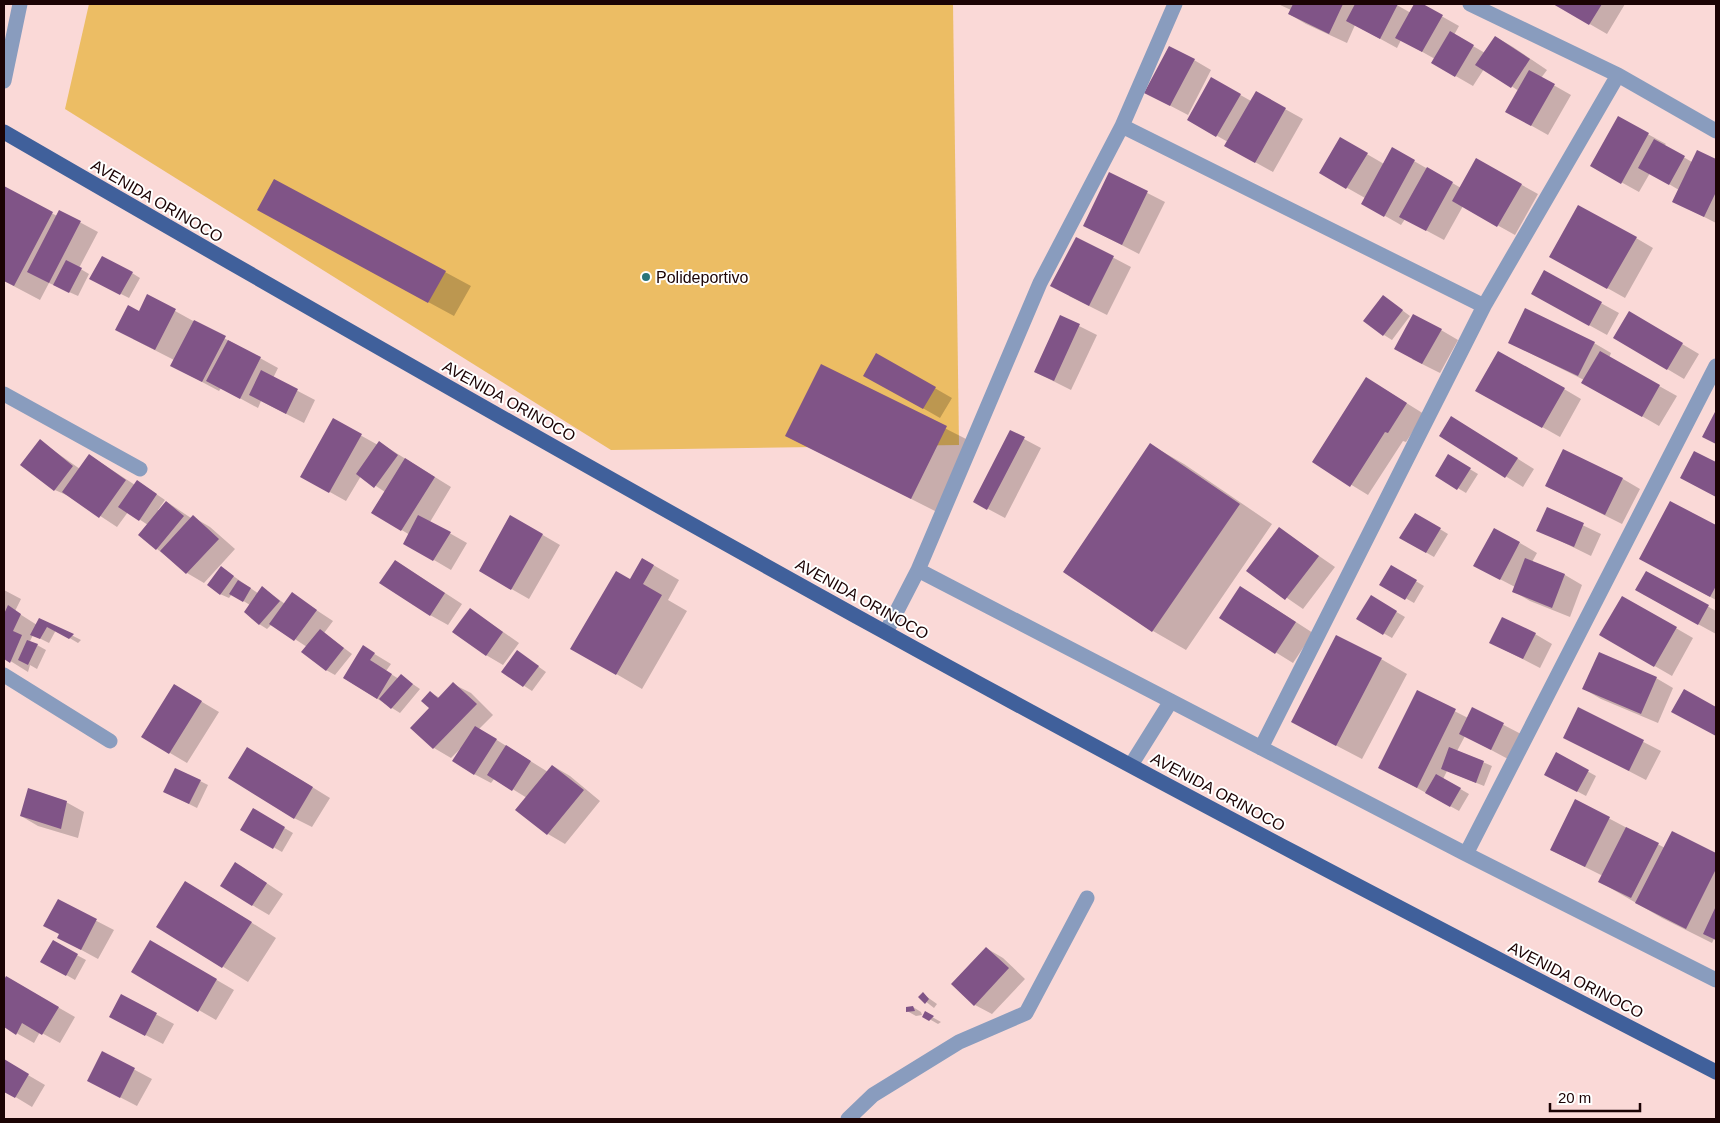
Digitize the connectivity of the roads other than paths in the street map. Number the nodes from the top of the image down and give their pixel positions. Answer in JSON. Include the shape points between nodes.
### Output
{"nodes":[{"id":1,"x":20,"y":4,"type":"edge"},
{"id":2,"x":1175,"y":4,"type":"edge"},
{"id":3,"x":1470,"y":4,"type":"edge"},
{"id":4,"x":1618,"y":75,"type":"junction"},
{"id":5,"x":4,"y":81,"type":"edge"},
{"id":6,"x":1122,"y":126,"type":"junction"},
{"id":7,"x":1716,"y":131,"type":"edge"},
{"id":8,"x":4,"y":132,"type":"edge"},
{"id":9,"x":1484,"y":306,"type":"junction"},
{"id":10,"x":1716,"y":366,"type":"edge"},
{"id":11,"x":4,"y":394,"type":"edge"},
{"id":12,"x":140,"y":469,"type":"dead end"},
{"id":13,"x":918,"y":570,"type":"junction"},
{"id":14,"x":886,"y":632,"type":"junction"},
{"id":15,"x":4,"y":675,"type":"edge"},
{"id":16,"x":1171,"y":701,"type":"junction"},
{"id":17,"x":110,"y":740,"type":"dead end"},
{"id":18,"x":1261,"y":748,"type":"junction"},
{"id":19,"x":1131,"y":765,"type":"junction"},
{"id":20,"x":1466,"y":854,"type":"junction"},
{"id":21,"x":1087,"y":898,"type":"dead end"},
{"id":22,"x":1716,"y":980,"type":"edge"},
{"id":23,"x":1716,"y":1072,"type":"edge"},
{"id":24,"x":848,"y":1119,"type":"edge"}],
"edges":[{"from":1,"to":5,"type":"street"},
{"from":2,"to":6,"type":"street"},
{"from":3,"to":4,"type":"street"},
{"from":4,"to":7,"type":"street"},
{"from":4,"to":9,"type":"street"},
{"from":6,"to":9,"type":"street"},
{"from":6,"to":13,"type":"street","via":[[1040,283]]},
{"from":8,"to":14,"type":"main road","name":"AVENIDA ORINOCO","via":[[370,344]]},
{"from":9,"to":18,"type":"street"},
{"from":10,"to":20,"type":"street"},
{"from":11,"to":12,"type":"street"},
{"from":13,"to":14,"type":"street"},
{"from":13,"to":16,"type":"street"},
{"from":14,"to":19,"type":"main road","name":"AVENIDA ORINOCO"},
{"from":15,"to":17,"type":"street"},
{"from":16,"to":18,"type":"street"},
{"from":16,"to":19,"type":"street"},
{"from":18,"to":20,"type":"street"},
{"from":19,"to":23,"type":"main road","name":"AVENIDA ORINOCO"},
{"from":20,"to":22,"type":"street"},
{"from":21,"to":24,"type":"street","via":[[1026,1012],[958,1042],[873,1095]]}]}
